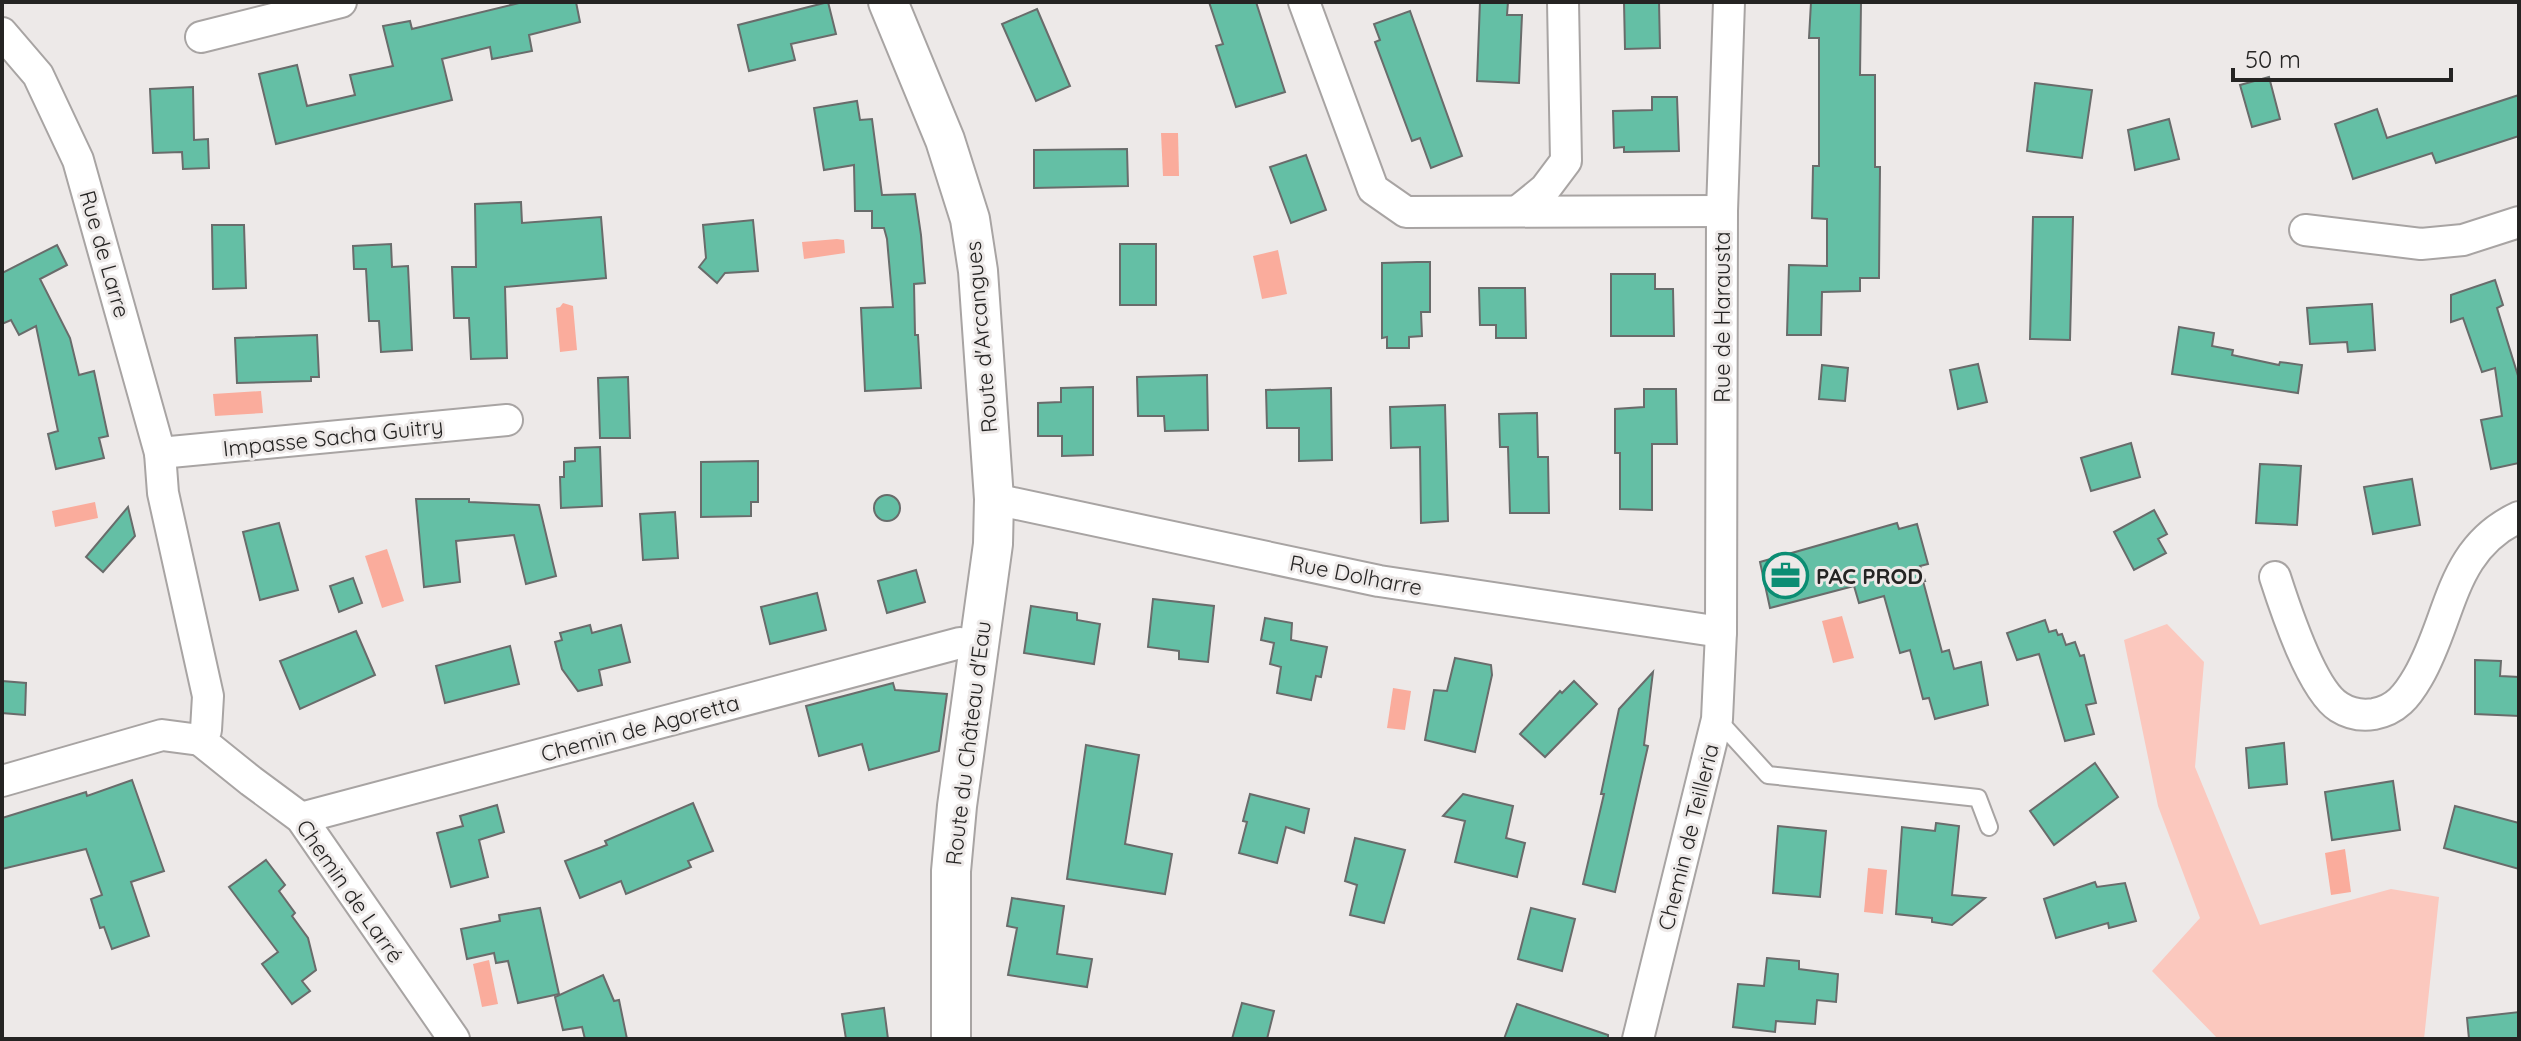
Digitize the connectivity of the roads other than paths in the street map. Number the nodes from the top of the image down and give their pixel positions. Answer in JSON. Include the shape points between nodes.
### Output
{"nodes":[{"id":1,"x":341,"y":2,"type":"edge"},
{"id":2,"x":888,"y":2,"type":"edge"},
{"id":3,"x":1304,"y":2,"type":"edge"},
{"id":4,"x":1563,"y":2,"type":"edge"},
{"id":5,"x":1729,"y":2,"type":"edge"},
{"id":6,"x":2,"y":33,"type":"edge"},
{"id":7,"x":201,"y":37,"type":"dead end"},
{"id":8,"x":1566,"y":161,"type":"junction"},
{"id":9,"x":1591,"y":210,"type":"junction"},
{"id":10,"x":1518,"y":211,"type":"junction"},
{"id":11,"x":1722,"y":211,"type":"junction"},
{"id":12,"x":2519,"y":222,"type":"edge"},
{"id":13,"x":2305,"y":230,"type":"dead end"},
{"id":14,"x":507,"y":420,"type":"dead end"},
{"id":15,"x":160,"y":453,"type":"junction"},
{"id":16,"x":994,"y":499,"type":"junction"},
{"id":17,"x":2519,"y":517,"type":"edge"},
{"id":18,"x":993,"y":544,"type":"joint"},
{"id":19,"x":2275,"y":577,"type":"dead end"},
{"id":20,"x":1721,"y":632,"type":"junction"},
{"id":21,"x":980,"y":646,"type":"junction"},
{"id":22,"x":1717,"y":719,"type":"junction"},
{"id":23,"x":200,"y":740,"type":"junction"},
{"id":24,"x":2,"y":781,"type":"edge"},
{"id":25,"x":301,"y":818,"type":"junction"},
{"id":26,"x":1989,"y":827,"type":"dead end"},
{"id":27,"x":454,"y":1039,"type":"edge"},
{"id":28,"x":951,"y":1039,"type":"edge"},
{"id":29,"x":1638,"y":1039,"type":"edge"}],
"edges":[{"from":1,"to":7,"type":"street"},
{"from":2,"to":16,"type":"street","name":"Route d'Arcangues","via":[[945,140],[970,219]]},
{"from":3,"to":10,"type":"street","via":[[1373,189],[1406,212]]},
{"from":4,"to":8,"type":"street"},
{"from":5,"to":11,"type":"street","name":"Rue de Harausta"},
{"from":6,"to":15,"type":"street","name":"Rue de Larre","via":[[38,75],[78,160]]},
{"from":8,"to":9,"type":"street"},
{"from":8,"to":10,"type":"street","via":[[1545,189]]},
{"from":9,"to":10,"type":"street"},
{"from":9,"to":11,"type":"street"},
{"from":11,"to":20,"type":"street","name":"Rue de Harausta"},
{"from":12,"to":13,"type":"street","via":[[2463,240],[2421,244]]},
{"from":14,"to":15,"type":"street","name":"Impasse Sacha Guitry"},
{"from":15,"to":23,"type":"street","name":"Rue de Larre","via":[[163,493],[208,696],[206,730]]},
{"from":16,"to":18,"type":"street","name":"Route d'Arcangues"},
{"from":16,"to":20,"type":"street","name":"Rue Dolharre","via":[[1379,581]]},
{"from":17,"to":19,"type":"street","via":[[2476,549],[2455,585],[2419,675],[2401,702],[2387,711],[2361,716],[2337,706],[2293,632]]},
{"from":18,"to":21,"type":"street","name":"Route du Château d'Eau"},
{"from":20,"to":22,"type":"street","name":"Chemin de Teilleria"},
{"from":21,"to":25,"type":"street","name":"Chemin de Agoretta","via":[[960,643]]},
{"from":21,"to":28,"type":"street","name":"Route du Château d'Eau","via":[[951,871]]},
{"from":22,"to":26,"type":"lane","via":[[1768,775],[1978,798]]},
{"from":22,"to":29,"type":"street","name":"Chemin de Teilleria"},
{"from":23,"to":24,"type":"street","via":[[162,735]]},
{"from":23,"to":25,"type":"street","name":"Chemin de Larré"},
{"from":25,"to":27,"type":"street","name":"Chemin de Larré"}]}
